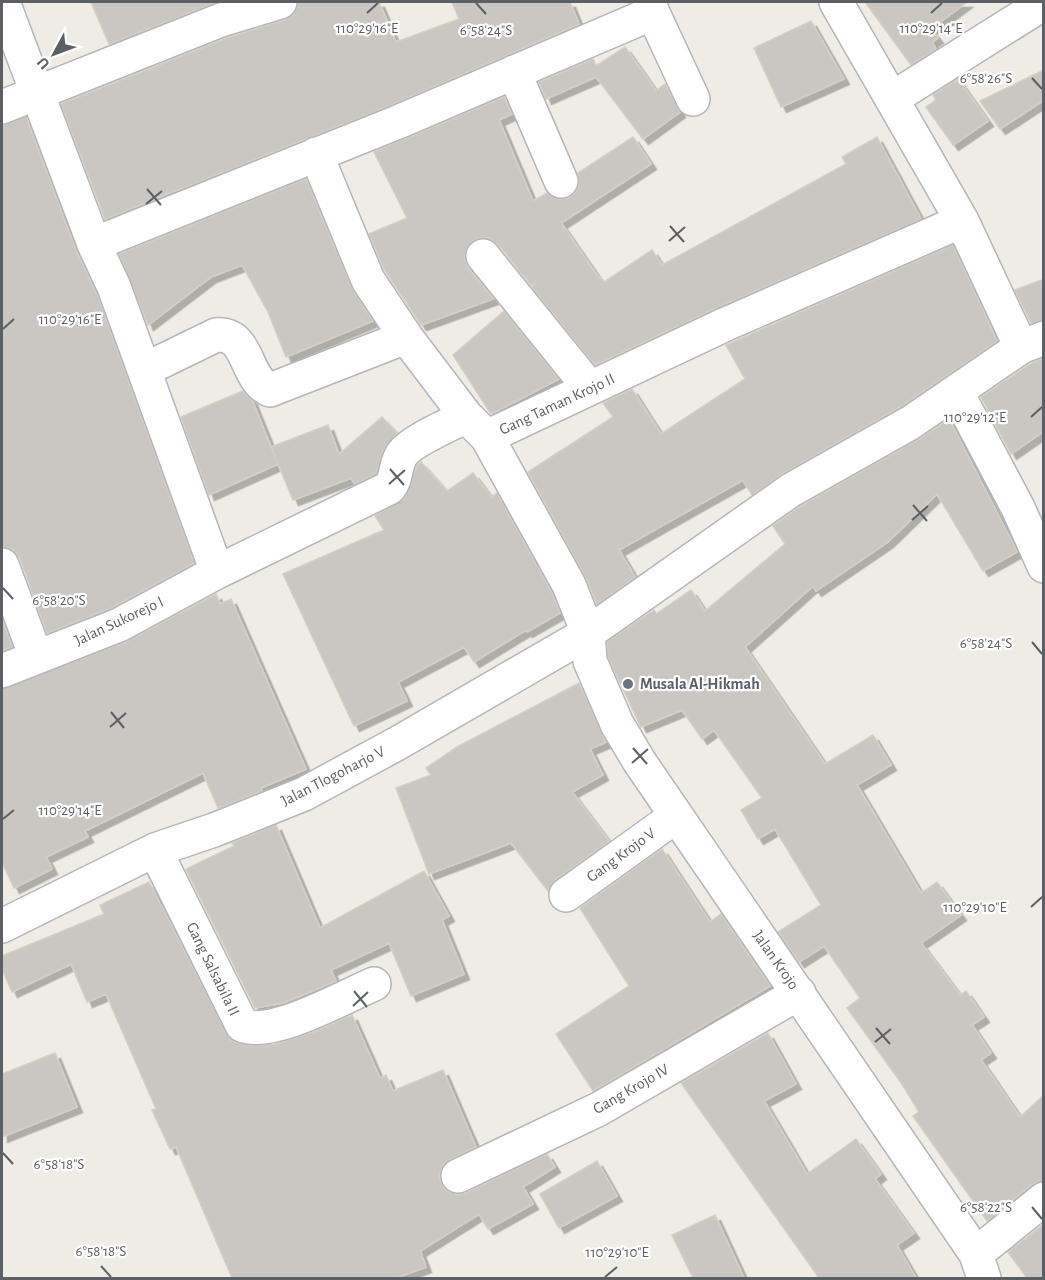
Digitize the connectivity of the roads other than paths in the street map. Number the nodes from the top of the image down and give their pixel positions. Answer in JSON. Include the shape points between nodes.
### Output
{"nodes":[{"id":1,"x":3,"y":2,"type":"edge"},
{"id":2,"x":280,"y":2,"type":"edge"},
{"id":3,"x":836,"y":2,"type":"edge"},
{"id":4,"x":1044,"y":3,"type":"edge"},
{"id":5,"x":651,"y":7,"type":"edge"},
{"id":6,"x":514,"y":72,"type":"junction"},
{"id":7,"x":36,"y":93,"type":"junction"},
{"id":8,"x":893,"y":98,"type":"junction"},
{"id":9,"x":693,"y":99,"type":"dead end"},
{"id":10,"x":2,"y":107,"type":"edge"},
{"id":11,"x":316,"y":154,"type":"junction"},
{"id":12,"x":561,"y":181,"type":"dead end"},
{"id":13,"x":962,"y":221,"type":"junction"},
{"id":14,"x":94,"y":244,"type":"junction"},
{"id":15,"x":483,"y":256,"type":"dead end"},
{"id":16,"x":406,"y":337,"type":"junction"},
{"id":17,"x":1032,"y":342,"type":"edge"},
{"id":18,"x":144,"y":370,"type":"junction"},
{"id":19,"x":590,"y":387,"type":"junction"},
{"id":20,"x":957,"y":393,"type":"junction"},
{"id":21,"x":476,"y":427,"type":"junction"},
{"id":22,"x":214,"y":563,"type":"junction"},
{"id":23,"x":2,"y":565,"type":"edge"},
{"id":24,"x":1044,"y":566,"type":"edge"},
{"id":25,"x":588,"y":633,"type":"junction"},
{"id":26,"x":36,"y":657,"type":"junction"},
{"id":27,"x":2,"y":671,"type":"edge"},
{"id":28,"x":676,"y":816,"type":"junction"},
{"id":29,"x":155,"y":850,"type":"junction"},
{"id":30,"x":566,"y":895,"type":"dead end"},
{"id":31,"x":2,"y":926,"type":"edge"},
{"id":32,"x":374,"y":984,"type":"dead end"},
{"id":33,"x":799,"y":993,"type":"junction"},
{"id":34,"x":458,"y":1176,"type":"dead end"},
{"id":35,"x":1044,"y":1199,"type":"edge"},
{"id":36,"x":980,"y":1266,"type":"edge"}],
"edges":[{"from":1,"to":7,"type":"street"},
{"from":2,"to":7,"type":"street","via":[[221,20]]},
{"from":3,"to":8,"type":"street"},
{"from":4,"to":8,"type":"street"},
{"from":5,"to":6,"type":"street"},
{"from":5,"to":9,"type":"street"},
{"from":6,"to":11,"type":"street"},
{"from":6,"to":12,"type":"street"},
{"from":7,"to":10,"type":"street"},
{"from":7,"to":14,"type":"street"},
{"from":8,"to":13,"type":"street"},
{"from":11,"to":14,"type":"street"},
{"from":11,"to":16,"type":"street","via":[[368,280]]},
{"from":13,"to":17,"type":"street"},
{"from":13,"to":19,"type":"street","name":"Gang Taman Krojo II"},
{"from":14,"to":18,"type":"street"},
{"from":15,"to":19,"type":"street"},
{"from":16,"to":18,"type":"street","via":[[270,390],[256,379],[242,348],[225,334]]},
{"from":16,"to":21,"type":"street"},
{"from":17,"to":20,"type":"street","name":"Jalan Tlogoharjo V"},
{"from":18,"to":22,"type":"street"},
{"from":19,"to":21,"type":"street","name":"Gang Taman Krojo II"},
{"from":20,"to":24,"type":"street"},
{"from":20,"to":25,"type":"street","name":"Jalan Tlogoharjo V","via":[[791,490]]},
{"from":21,"to":22,"type":"street","name":"Gang Taman Krojo II","via":[[406,449],[389,488]]},
{"from":21,"to":25,"type":"street","name":"Jalan Krojo","via":[[569,585]]},
{"from":22,"to":26,"type":"street","name":"Jalan Sukorejo I","via":[[119,625]]},
{"from":23,"to":26,"type":"street"},
{"from":25,"to":28,"type":"street","name":"Jalan Krojo","via":[[591,661],[617,724]]},
{"from":25,"to":29,"type":"street","name":"Jalan Tlogoharjo V","via":[[304,795]]},
{"from":26,"to":27,"type":"street","name":"Jalan Sukorejo I"},
{"from":28,"to":30,"type":"street","name":"Gang Krojo V"},
{"from":28,"to":33,"type":"street","name":"Jalan Krojo"},
{"from":29,"to":31,"type":"street","name":"Jalan Tlogoharjo V"},
{"from":29,"to":32,"type":"street","name":"Gang Salsabila II","via":[[242,1024],[260,1028],[283,1023]]},
{"from":33,"to":34,"type":"street","name":"Gang Krojo IV","via":[[599,1109]]},
{"from":33,"to":36,"type":"street","name":"Jalan Krojo"},
{"from":35,"to":36,"type":"street"}]}
